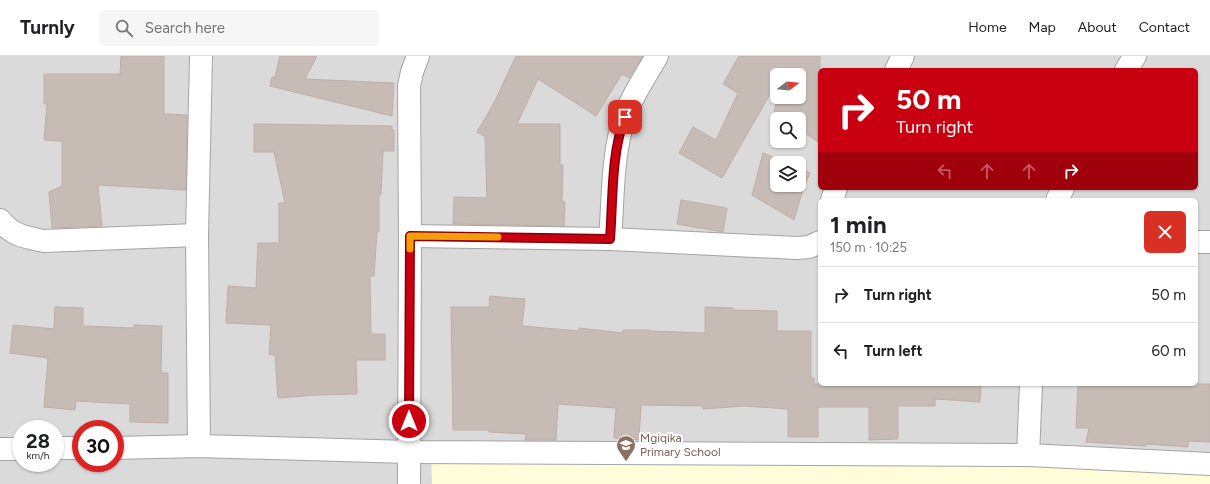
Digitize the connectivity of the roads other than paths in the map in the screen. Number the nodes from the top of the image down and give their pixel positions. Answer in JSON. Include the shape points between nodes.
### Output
{"nodes":[{"id":1,"x":201,"y":56,"type":"edge"},
{"id":2,"x":418,"y":56,"type":"edge"},
{"id":3,"x":657,"y":56,"type":"edge"},
{"id":4,"x":903,"y":56,"type":"edge"},
{"id":5,"x":1135,"y":56,"type":"edge"},
{"id":6,"x":897,"y":68,"type":"edge"},
{"id":7,"x":1127,"y":68,"type":"edge"},
{"id":8,"x":0,"y":220,"type":"edge"},
{"id":9,"x":197,"y":235,"type":"junction"},
{"id":10,"x":410,"y":236,"type":"junction"},
{"id":11,"x":610,"y":239,"type":"junction"},
{"id":12,"x":1198,"y":242,"type":"edge"},
{"id":13,"x":1210,"y":242,"type":"edge"},
{"id":14,"x":818,"y":243,"type":"edge"},
{"id":15,"x":1031,"y":386,"type":"edge"},
{"id":16,"x":199,"y":446,"type":"junction"},
{"id":17,"x":124,"y":448,"type":"edge"},
{"id":18,"x":0,"y":449,"type":"edge"},
{"id":19,"x":12,"y":449,"type":"edge"},
{"id":20,"x":409,"y":452,"type":"junction"},
{"id":21,"x":1028,"y":455,"type":"junction"},
{"id":22,"x":1210,"y":464,"type":"edge"},
{"id":23,"x":409,"y":484,"type":"edge"}],
"edges":[{"from":1,"to":9,"type":"street"},
{"from":2,"to":10,"type":"street","via":[[409,86]]},
{"from":3,"to":11,"type":"street","via":[[632,100],[621,128],[616,153]]},
{"from":4,"to":6,"type":"street"},
{"from":5,"to":7,"type":"street"},
{"from":8,"to":9,"type":"street","via":[[8,229],[23,237],[44,240]]},
{"from":9,"to":16,"type":"street"},
{"from":10,"to":11,"type":"street"},
{"from":10,"to":20,"type":"street"},
{"from":11,"to":14,"type":"street","via":[[797,248]]},
{"from":12,"to":13,"type":"street"},
{"from":15,"to":21,"type":"street"},
{"from":16,"to":17,"type":"street"},
{"from":16,"to":20,"type":"street"},
{"from":18,"to":19,"type":"street"},
{"from":20,"to":21,"type":"street"},
{"from":20,"to":23,"type":"street"},
{"from":21,"to":22,"type":"street"}]}
